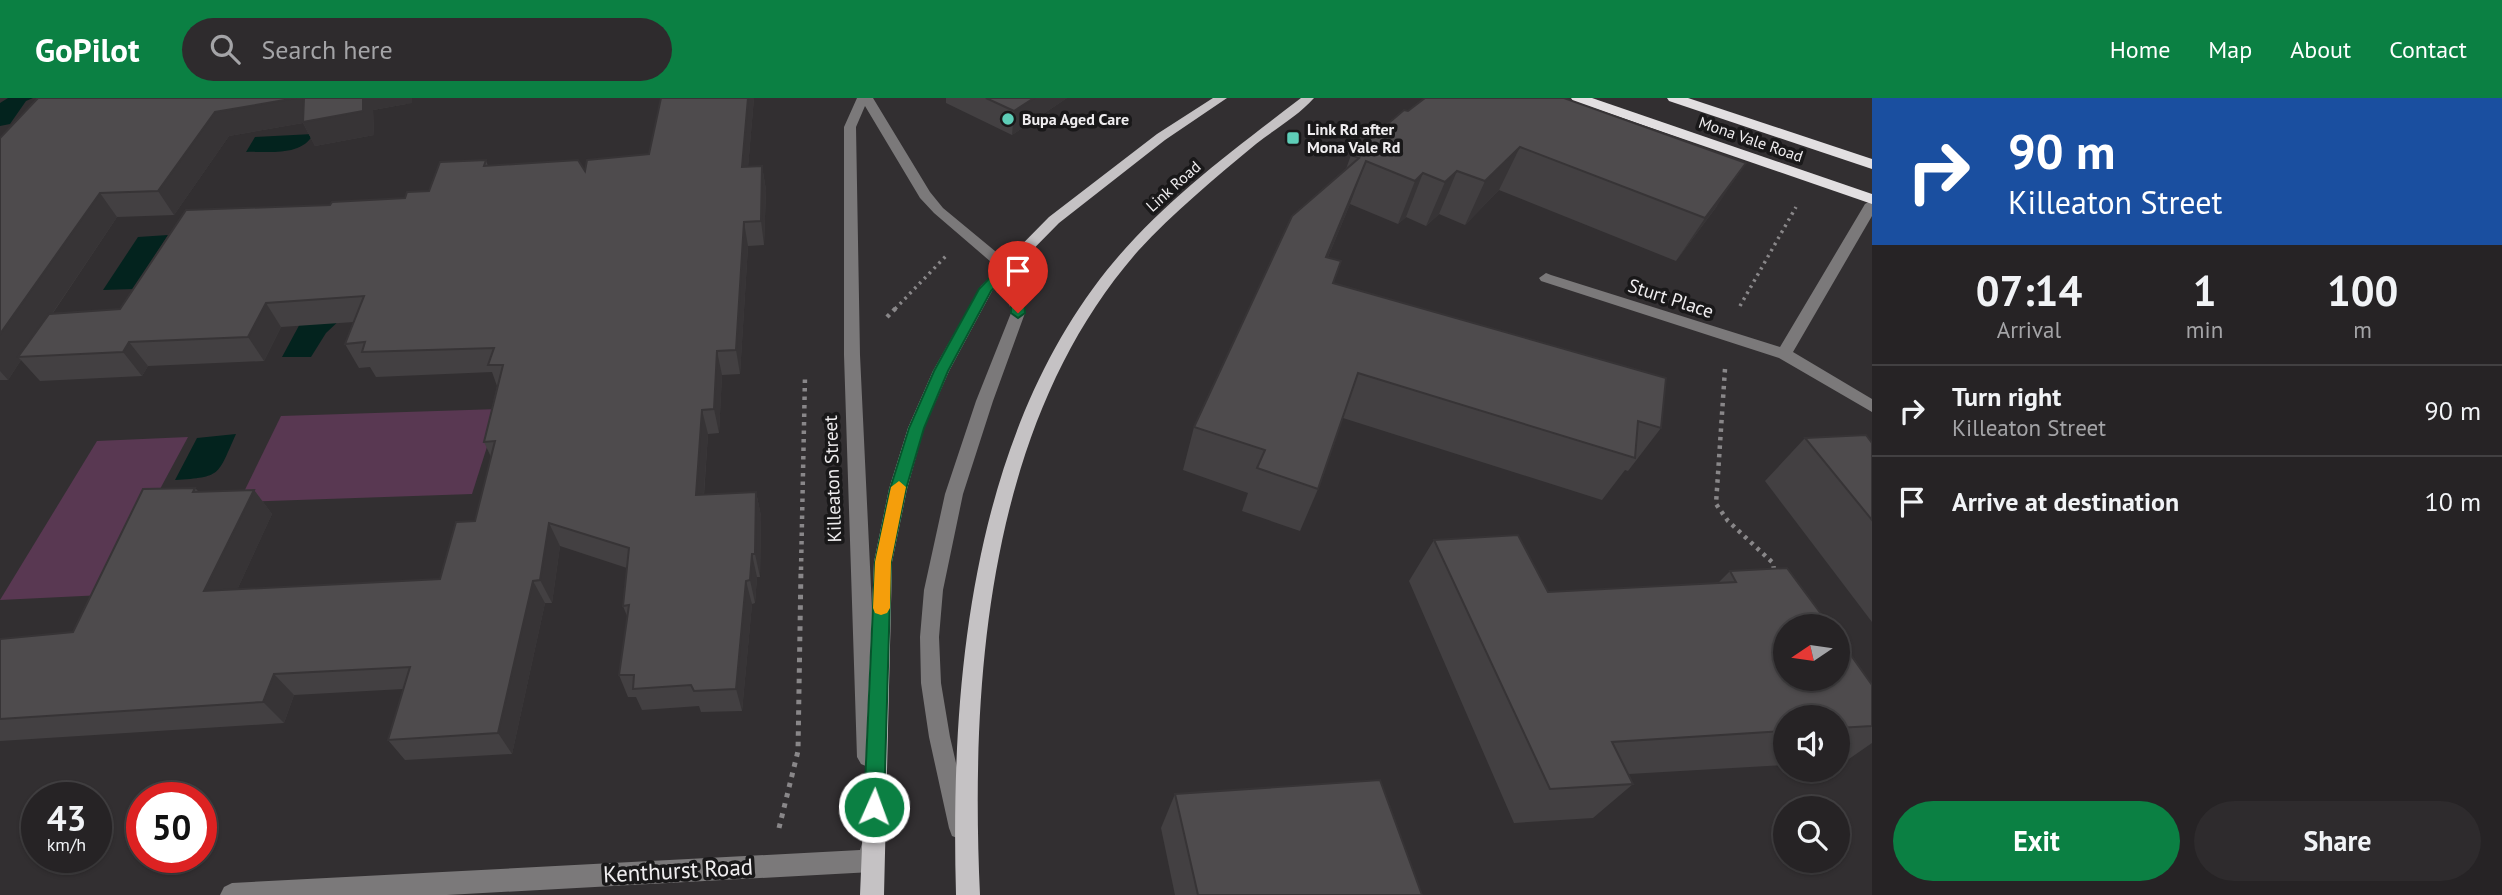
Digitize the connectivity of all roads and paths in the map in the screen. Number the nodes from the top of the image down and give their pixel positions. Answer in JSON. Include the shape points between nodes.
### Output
{"nodes":[{"id":1,"x":865,"y":98,"type":"edge"},
{"id":2,"x":1221,"y":98,"type":"edge"},
{"id":3,"x":1308,"y":98,"type":"edge"},
{"id":4,"x":1578,"y":98,"type":"edge"},
{"id":5,"x":1674,"y":98,"type":"edge"},
{"id":6,"x":1872,"y":164,"type":"edge"},
{"id":7,"x":1803,"y":196,"type":"dead end"},
{"id":8,"x":1872,"y":201,"type":"edge"},
{"id":9,"x":953,"y":248,"type":"dead end"},
{"id":10,"x":1006,"y":268,"type":"junction"},
{"id":11,"x":1546,"y":278,"type":"dead end"},
{"id":12,"x":1083,"y":319,"type":"joint"},
{"id":13,"x":884,"y":320,"type":"dead end"},
{"id":14,"x":1732,"y":337,"type":"junction"},
{"id":15,"x":1784,"y":354,"type":"junction"},
{"id":16,"x":805,"y":377,"type":"dead end"},
{"id":17,"x":1872,"y":406,"type":"edge"},
{"id":18,"x":1776,"y":587,"type":"edge"},
{"id":19,"x":966,"y":858,"type":"junction"},
{"id":20,"x":872,"y":861,"type":"junction"},
{"id":21,"x":776,"y":864,"type":"junction"},
{"id":22,"x":232,"y":895,"type":"edge"},
{"id":23,"x":872,"y":895,"type":"edge"},
{"id":24,"x":968,"y":895,"type":"edge"}],
"edges":[{"from":1,"to":10,"type":"street","name":"Killeaton Street","via":[[927,198]]},
{"from":1,"to":20,"type":"street","name":"Killeaton Street","via":[[850,127],[852,318]]},
{"from":2,"to":10,"type":"main road","via":[[1161,137],[1054,220]]},
{"from":3,"to":12,"type":"main road","name":"Link Road","via":[[1167,212],[1112,275]]},
{"from":4,"to":8,"type":"highway","name":"Mona Vale Road"},
{"from":5,"to":6,"type":"highway","name":"Mona Vale Road"},
{"from":7,"to":14,"type":"path","via":[[1737,311]]},
{"from":8,"to":15,"type":"street"},
{"from":9,"to":13,"type":"path"},
{"from":10,"to":19,"type":"street","name":"Killeaton Street","via":[[1017,293],[1018,313],[955,498],[935,577],[930,628],[931,683]]},
{"from":10,"to":20,"type":"main road","name":"Killeaton Street","via":[[986,289],[941,371],[916,428],[898,489],[883,562]]},
{"from":11,"to":14,"type":"street","name":"Sturt Place"},
{"from":12,"to":19,"type":"main road","name":"Killeaton Street","via":[[1027,422],[998,523],[969,693]]},
{"from":14,"to":15,"type":"street","name":"Sturt Place"},
{"from":14,"to":18,"type":"path","via":[[1725,369],[1716,504],[1773,563]]},
{"from":15,"to":17,"type":"street","name":"Sturt Place"},
{"from":16,"to":21,"type":"path","via":[[799,751],[780,816]]},
{"from":19,"to":24,"type":"main road","name":"Killeaton Street"},
{"from":20,"to":21,"type":"street","name":"Kenthurst Road"},
{"from":20,"to":23,"type":"main road","name":"Killeaton Street"},
{"from":21,"to":22,"type":"street","name":"Kenthurst Road"}]}
